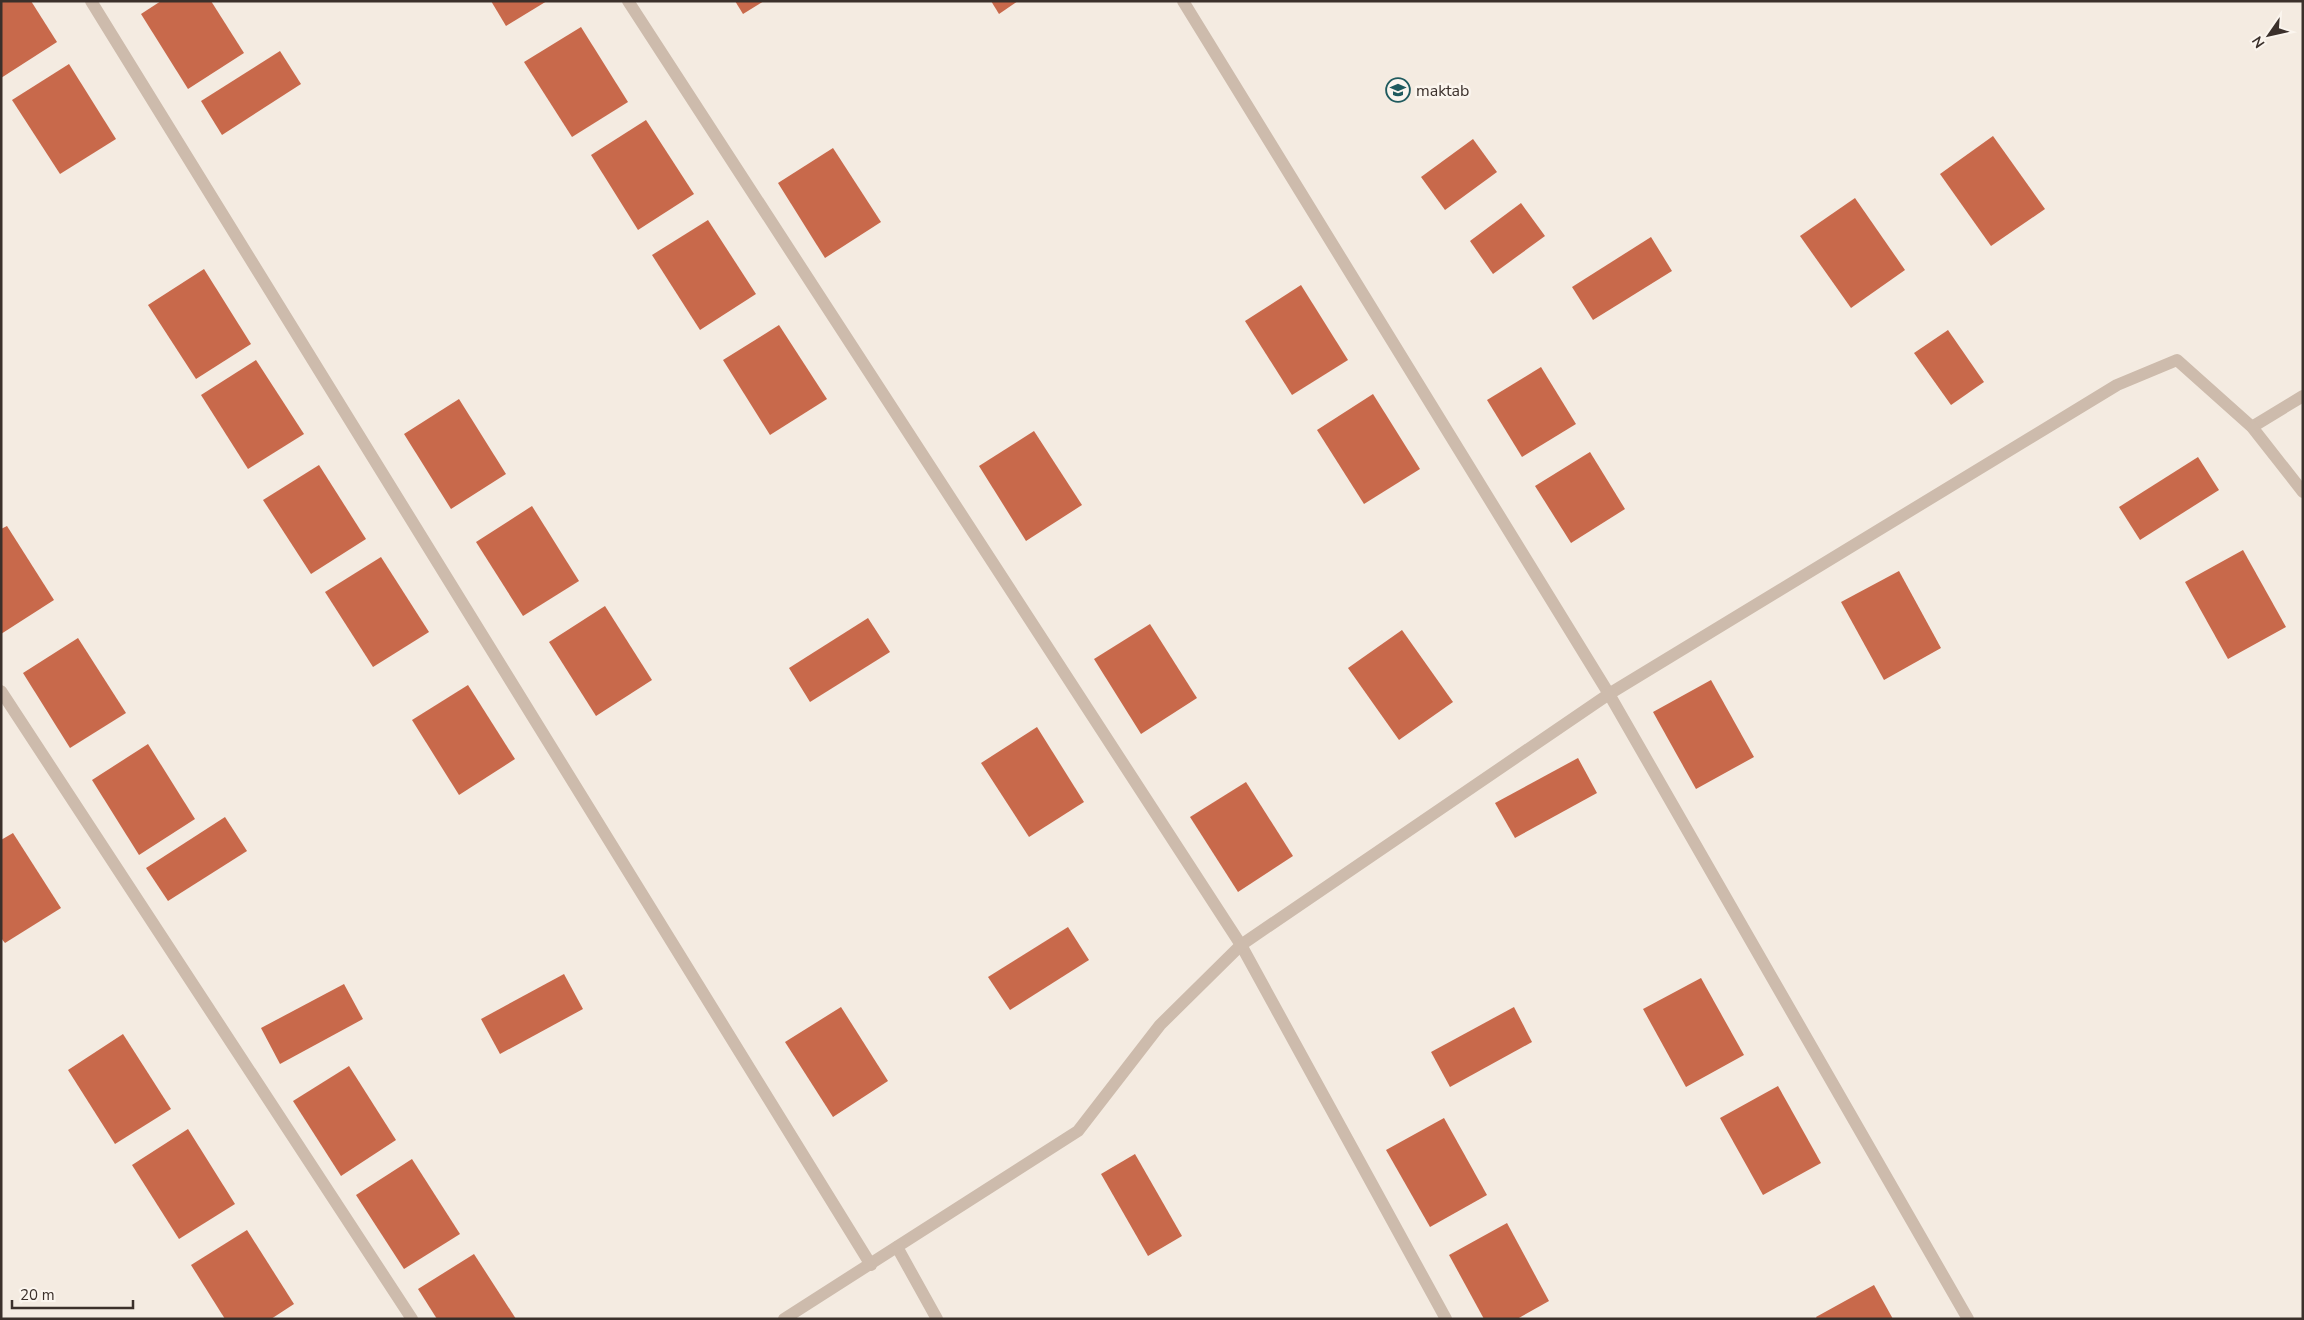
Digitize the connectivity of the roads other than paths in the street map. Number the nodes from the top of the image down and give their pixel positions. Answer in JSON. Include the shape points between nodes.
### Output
{"nodes":[{"id":1,"x":91,"y":1,"type":"edge"},
{"id":2,"x":628,"y":1,"type":"edge"},
{"id":3,"x":1183,"y":1,"type":"edge"},
{"id":4,"x":2303,"y":396,"type":"edge"},
{"id":5,"x":2252,"y":427,"type":"junction"},
{"id":6,"x":2303,"y":492,"type":"edge"},
{"id":7,"x":1,"y":691,"type":"edge"},
{"id":8,"x":1609,"y":694,"type":"junction"},
{"id":9,"x":1241,"y":945,"type":"junction"},
{"id":10,"x":897,"y":1247,"type":"junction"},
{"id":11,"x":871,"y":1265,"type":"junction"},
{"id":12,"x":412,"y":1319,"type":"edge"},
{"id":13,"x":784,"y":1319,"type":"edge"},
{"id":14,"x":937,"y":1319,"type":"edge"},
{"id":15,"x":1446,"y":1319,"type":"edge"},
{"id":16,"x":1968,"y":1319,"type":"edge"}],
"edges":[{"from":1,"to":11,"type":"street"},
{"from":2,"to":9,"type":"street"},
{"from":3,"to":8,"type":"street"},
{"from":4,"to":5,"type":"street"},
{"from":5,"to":6,"type":"street"},
{"from":5,"to":8,"type":"street","via":[[2177,360],[2117,385]]},
{"from":7,"to":12,"type":"street"},
{"from":8,"to":9,"type":"street"},
{"from":8,"to":16,"type":"street"},
{"from":9,"to":10,"type":"street","via":[[1160,1025],[1078,1131]]},
{"from":9,"to":15,"type":"street"},
{"from":10,"to":11,"type":"street"},
{"from":10,"to":14,"type":"street"},
{"from":11,"to":13,"type":"street"}]}
